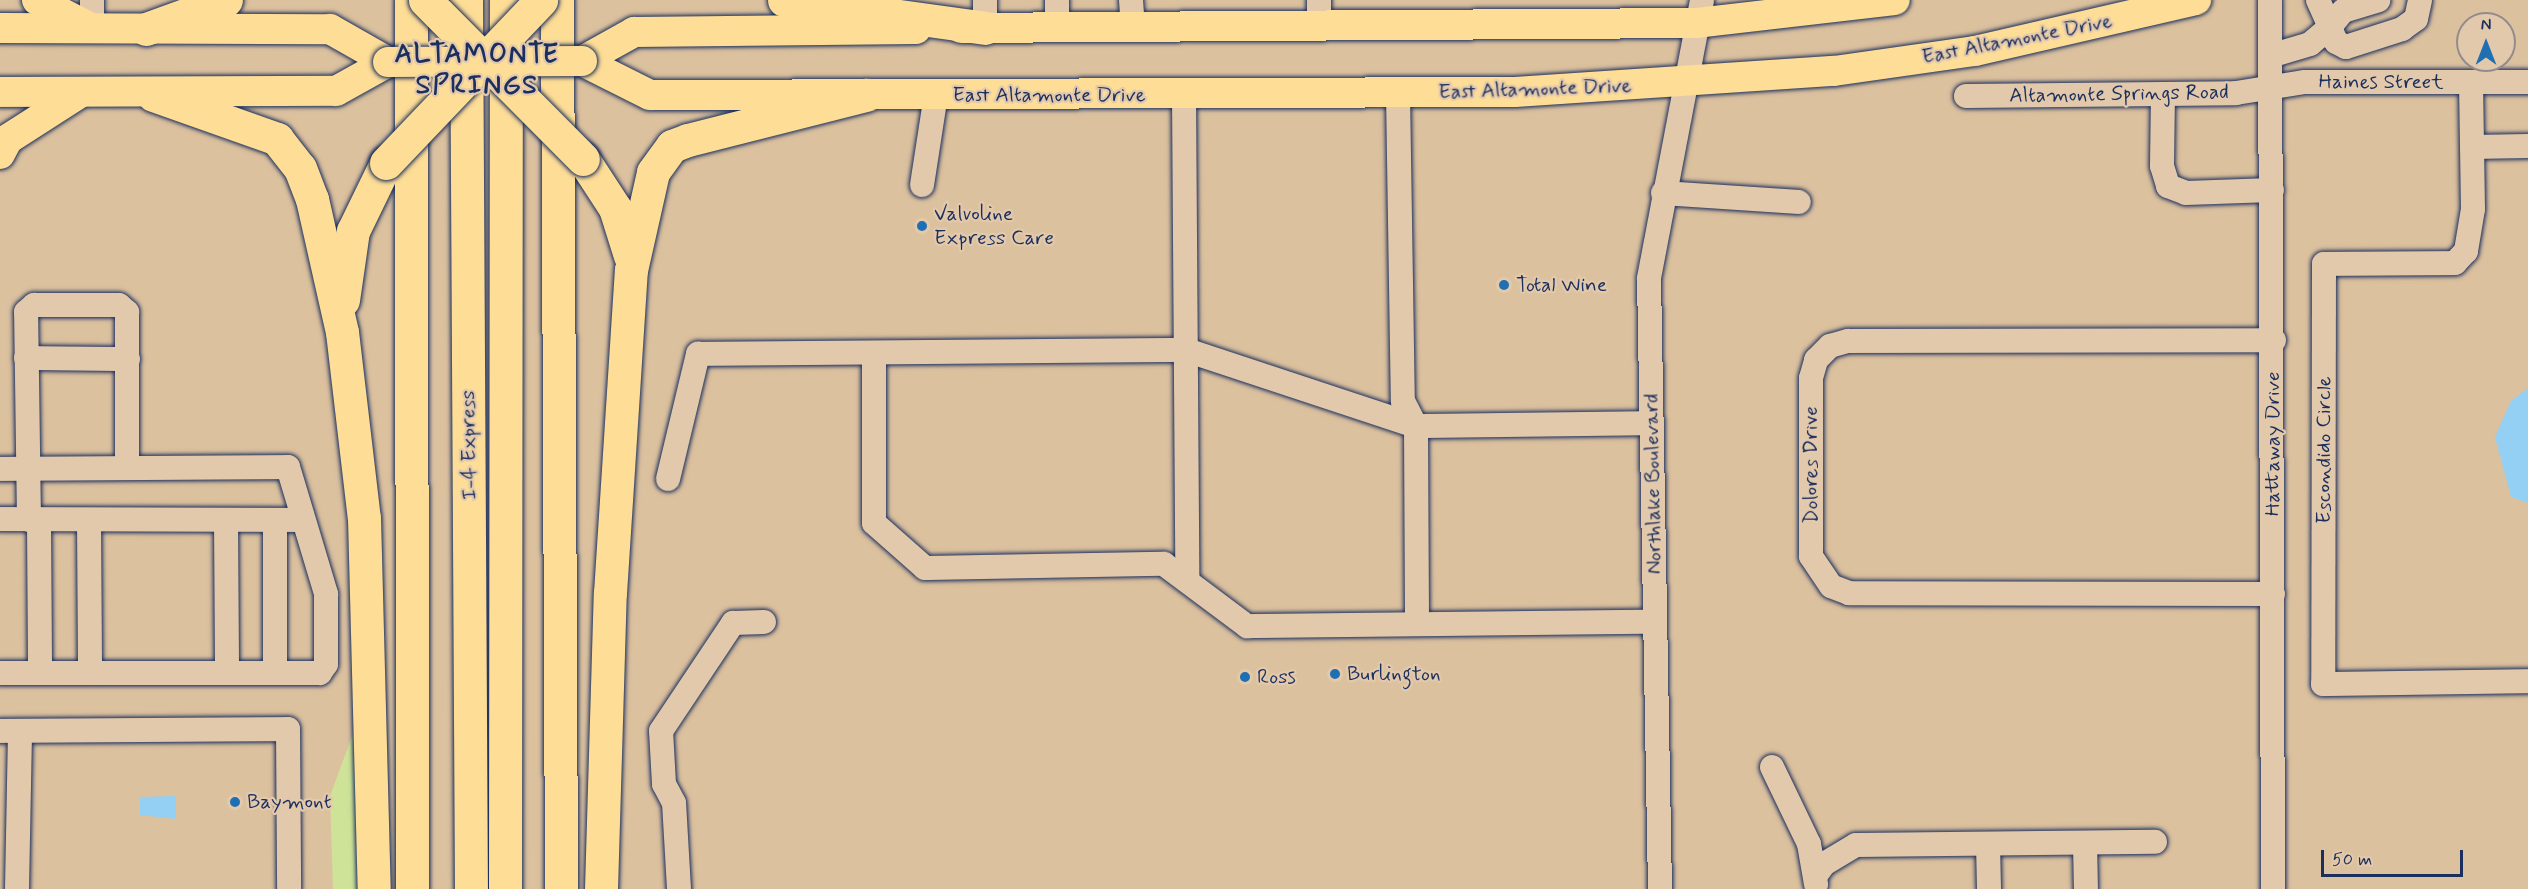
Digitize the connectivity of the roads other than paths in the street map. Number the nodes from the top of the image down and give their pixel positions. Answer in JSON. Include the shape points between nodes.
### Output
{"nodes":[{"id":1,"x":37,"y":0,"type":"edge"},
{"id":2,"x":226,"y":0,"type":"edge"},
{"id":3,"x":411,"y":0,"type":"edge"},
{"id":4,"x":425,"y":0,"type":"edge"},
{"id":5,"x":466,"y":0,"type":"edge"},
{"id":6,"x":506,"y":0,"type":"edge"},
{"id":7,"x":541,"y":0,"type":"edge"},
{"id":8,"x":557,"y":0,"type":"edge"},
{"id":9,"x":784,"y":0,"type":"edge"},
{"id":10,"x":1894,"y":0,"type":"edge"},
{"id":11,"x":2196,"y":0,"type":"edge"},
{"id":12,"x":2270,"y":0,"type":"edge"},
{"id":13,"x":2318,"y":0,"type":"edge"},
{"id":14,"x":2378,"y":0,"type":"edge"},
{"id":15,"x":2420,"y":0,"type":"edge"},
{"id":16,"x":1696,"y":8,"type":"edge"},
{"id":17,"x":1319,"y":13,"type":"edge"},
{"id":18,"x":92,"y":14,"type":"edge"},
{"id":19,"x":985,"y":14,"type":"edge"},
{"id":20,"x":1057,"y":14,"type":"edge"},
{"id":21,"x":1132,"y":14,"type":"edge"},
{"id":22,"x":2330,"y":27,"type":"junction"},
{"id":23,"x":0,"y":28,"type":"edge"},
{"id":24,"x":146,"y":29,"type":"junction"},
{"id":25,"x":2270,"y":56,"type":"junction"},
{"id":26,"x":485,"y":60,"type":"junction"},
{"id":27,"x":582,"y":61,"type":"junction"},
{"id":28,"x":388,"y":62,"type":"junction"},
{"id":29,"x":1690,"y":82,"type":"junction"},
{"id":30,"x":2471,"y":82,"type":"junction"},
{"id":31,"x":2528,"y":82,"type":"edge"},
{"id":32,"x":2271,"y":86,"type":"junction"},
{"id":33,"x":0,"y":92,"type":"edge"},
{"id":34,"x":80,"y":93,"type":"junction"},
{"id":35,"x":1398,"y":93,"type":"junction"},
{"id":36,"x":153,"y":94,"type":"junction"},
{"id":37,"x":1184,"y":94,"type":"junction"},
{"id":38,"x":2163,"y":94,"type":"junction"},
{"id":39,"x":866,"y":95,"type":"junction"},
{"id":40,"x":936,"y":95,"type":"junction"},
{"id":41,"x":1966,"y":96,"type":"dead end"},
{"id":42,"x":2528,"y":146,"type":"edge"},
{"id":43,"x":2472,"y":147,"type":"junction"},
{"id":44,"x":0,"y":154,"type":"edge"},
{"id":45,"x":922,"y":184,"type":"dead end"},
{"id":46,"x":2272,"y":190,"type":"junction"},
{"id":47,"x":1663,"y":193,"type":"junction"},
{"id":48,"x":1799,"y":202,"type":"dead end"},
{"id":49,"x":631,"y":270,"type":"junction"},
{"id":50,"x":342,"y":332,"type":"junction"},
{"id":51,"x":2274,"y":340,"type":"junction"},
{"id":52,"x":1186,"y":350,"type":"junction"},
{"id":53,"x":874,"y":353,"type":"junction"},
{"id":54,"x":26,"y":358,"type":"junction"},
{"id":55,"x":128,"y":359,"type":"junction"},
{"id":56,"x":1652,"y":423,"type":"junction"},
{"id":57,"x":1416,"y":426,"type":"junction"},
{"id":58,"x":29,"y":468,"type":"junction"},
{"id":59,"x":127,"y":468,"type":"junction"},
{"id":60,"x":0,"y":469,"type":"edge"},
{"id":61,"x":668,"y":479,"type":"dead end"},
{"id":62,"x":0,"y":519,"type":"edge"},
{"id":63,"x":34,"y":520,"type":"junction"},
{"id":64,"x":89,"y":520,"type":"junction"},
{"id":65,"x":226,"y":520,"type":"junction"},
{"id":66,"x":275,"y":520,"type":"junction"},
{"id":67,"x":303,"y":520,"type":"junction"},
{"id":68,"x":1187,"y":576,"type":"junction"},
{"id":69,"x":2273,"y":594,"type":"junction"},
{"id":70,"x":764,"y":622,"type":"dead end"},
{"id":71,"x":1655,"y":622,"type":"junction"},
{"id":72,"x":1417,"y":624,"type":"junction"},
{"id":73,"x":0,"y":673,"type":"edge"},
{"id":74,"x":40,"y":673,"type":"junction"},
{"id":75,"x":90,"y":673,"type":"junction"},
{"id":76,"x":227,"y":673,"type":"junction"},
{"id":77,"x":275,"y":673,"type":"junction"},
{"id":78,"x":2528,"y":681,"type":"edge"},
{"id":79,"x":10,"y":731,"type":"edge"},
{"id":80,"x":1772,"y":767,"type":"dead end"},
{"id":81,"x":2155,"y":842,"type":"dead end"},
{"id":82,"x":2085,"y":843,"type":"junction"},
{"id":83,"x":1988,"y":844,"type":"junction"},
{"id":84,"x":1816,"y":882,"type":"edge"},
{"id":85,"x":17,"y":889,"type":"edge"},
{"id":86,"x":289,"y":889,"type":"edge"},
{"id":87,"x":374,"y":889,"type":"edge"},
{"id":88,"x":412,"y":889,"type":"edge"},
{"id":89,"x":471,"y":889,"type":"edge"},
{"id":90,"x":505,"y":889,"type":"edge"},
{"id":91,"x":561,"y":889,"type":"edge"},
{"id":92,"x":601,"y":889,"type":"edge"},
{"id":93,"x":679,"y":889,"type":"edge"},
{"id":94,"x":1660,"y":889,"type":"edge"},
{"id":95,"x":1989,"y":889,"type":"edge"},
{"id":96,"x":2086,"y":889,"type":"edge"},
{"id":97,"x":2273,"y":889,"type":"edge"}],
"edges":[{"from":1,"to":18,"type":"main road"},
{"from":2,"to":24,"type":"highway"},
{"from":3,"to":88,"type":"highway"},
{"from":4,"to":26,"type":"highway","bridge":true},
{"from":5,"to":89,"type":"highway","name":"I-4 Express"},
{"from":6,"to":90,"type":"highway","name":"I-4 Express"},
{"from":7,"to":26,"type":"highway","bridge":true},
{"from":8,"to":91,"type":"highway"},
{"from":9,"to":19,"type":"highway"},
{"from":10,"to":16,"type":"main road"},
{"from":11,"to":29,"type":"main road","name":"East Altamonte Drive","via":[[1975,51],[1834,71]]},
{"from":12,"to":25,"type":"street","name":"Hattaway Drive"},
{"from":13,"to":22,"type":"street"},
{"from":14,"to":22,"type":"street","via":[[2343,11]]},
{"from":15,"to":22,"type":"street","via":[[2416,19],[2402,29],[2346,47],[2336,42]]},
{"from":16,"to":17,"type":"main road"},
{"from":16,"to":29,"type":"street","name":"Northlake Boulevard"},
{"from":17,"to":21,"type":"main road"},
{"from":18,"to":23,"type":"main road"},
{"from":18,"to":24,"type":"main road"},
{"from":19,"to":20,"type":"main road"},
{"from":19,"to":27,"type":"main road","via":[[634,32]]},
{"from":20,"to":21,"type":"main road"},
{"from":22,"to":25,"type":"street","via":[[2310,44]]},
{"from":24,"to":28,"type":"main road","via":[[330,29]]},
{"from":25,"to":32,"type":"street","name":"Hattaway Drive"},
{"from":26,"to":27,"type":"main road","bridge":true},
{"from":26,"to":28,"type":"main road","bridge":true},
{"from":26,"to":49,"type":"highway","bridge":true,"via":[[583,159],[615,208]]},
{"from":26,"to":50,"type":"highway","bridge":true,"via":[[386,163],[353,231]]},
{"from":27,"to":39,"type":"main road","name":"East Altamonte Drive","via":[[650,95]]},
{"from":28,"to":36,"type":"main road","via":[[336,91]]},
{"from":29,"to":35,"type":"main road","name":"East Altamonte Drive"},
{"from":29,"to":47,"type":"street","name":"Northlake Boulevard"},
{"from":30,"to":31,"type":"street","name":"Haines Street"},
{"from":30,"to":32,"type":"street","name":"Haines Street"},
{"from":30,"to":43,"type":"street","name":"Escondido Circle"},
{"from":32,"to":38,"type":"street","name":"Altamonte Springs Road","via":[[2240,93]]},
{"from":32,"to":46,"type":"street","name":"Hattaway Drive"},
{"from":33,"to":34,"type":"main road"},
{"from":34,"to":36,"type":"main road"},
{"from":34,"to":44,"type":"main road","via":[[8,139]]},
{"from":35,"to":37,"type":"main road","name":"East Altamonte Drive"},
{"from":35,"to":57,"type":"street","via":[[1403,401]]},
{"from":36,"to":50,"type":"highway","via":[[259,130],[290,152],[312,199]]},
{"from":37,"to":40,"type":"main road","name":"East Altamonte Drive"},
{"from":37,"to":52,"type":"street"},
{"from":38,"to":41,"type":"street","name":"Altamonte Springs Road"},
{"from":38,"to":46,"type":"street","via":[[2162,166],[2168,186],[2186,193]]},
{"from":39,"to":40,"type":"main road","name":"East Altamonte Drive"},
{"from":39,"to":49,"type":"highway","via":[[672,146],[653,172]]},
{"from":40,"to":45,"type":"street"},
{"from":42,"to":43,"type":"street"},
{"from":43,"to":78,"type":"street","name":"Escondido Circle","via":[[2473,209],[2466,251],[2455,263],[2324,264],[2323,684]]},
{"from":46,"to":51,"type":"street","name":"Hattaway Drive"},
{"from":47,"to":48,"type":"street"},
{"from":47,"to":56,"type":"street","name":"Northlake Boulevard","via":[[1649,278]]},
{"from":49,"to":92,"type":"highway","via":[[610,593]]},
{"from":50,"to":87,"type":"highway","via":[[364,518]]},
{"from":51,"to":69,"type":"street","name":"Hattaway Drive"},
{"from":51,"to":69,"type":"street","name":"Dolores Drive","via":[[1848,341],[1830,346],[1816,360],[1811,378],[1811,556],[1831,586],[1849,592]]},
{"from":52,"to":53,"type":"street"},
{"from":52,"to":57,"type":"street"},
{"from":52,"to":68,"type":"street"},
{"from":53,"to":61,"type":"street","via":[[698,354]]},
{"from":53,"to":68,"type":"street","via":[[874,523],[925,568],[1164,564]]},
{"from":54,"to":55,"type":"street"},
{"from":54,"to":55,"type":"street","via":[[26,312],[34,304],[119,305],[127,312]]},
{"from":54,"to":58,"type":"street"},
{"from":55,"to":59,"type":"street"},
{"from":56,"to":57,"type":"street"},
{"from":56,"to":71,"type":"street","name":"Northlake Boulevard"},
{"from":57,"to":72,"type":"street"},
{"from":58,"to":59,"type":"street"},
{"from":58,"to":60,"type":"street"},
{"from":58,"to":63,"type":"street"},
{"from":59,"to":67,"type":"street","via":[[288,467]]},
{"from":62,"to":63,"type":"street"},
{"from":63,"to":64,"type":"street"},
{"from":63,"to":74,"type":"street"},
{"from":64,"to":65,"type":"street"},
{"from":64,"to":75,"type":"street"},
{"from":65,"to":66,"type":"street"},
{"from":65,"to":76,"type":"street"},
{"from":66,"to":67,"type":"street"},
{"from":66,"to":77,"type":"street"},
{"from":67,"to":77,"type":"street","via":[[326,594],[326,664],[320,673]]},
{"from":68,"to":72,"type":"street","via":[[1247,626]]},
{"from":69,"to":97,"type":"street","name":"Hattaway Drive"},
{"from":70,"to":93,"type":"street","via":[[733,622],[661,731],[664,784],[674,803]]},
{"from":71,"to":72,"type":"street"},
{"from":71,"to":94,"type":"street","name":"Northlake Boulevard"},
{"from":73,"to":74,"type":"street"},
{"from":74,"to":75,"type":"street"},
{"from":75,"to":76,"type":"street"},
{"from":76,"to":77,"type":"street"},
{"from":79,"to":85,"type":"street"},
{"from":79,"to":86,"type":"street","via":[[288,729]]},
{"from":80,"to":84,"type":"street","via":[[1809,844]]},
{"from":81,"to":82,"type":"street"},
{"from":82,"to":83,"type":"street"},
{"from":82,"to":96,"type":"street"},
{"from":83,"to":84,"type":"street","via":[[1856,845],[1833,857]]},
{"from":83,"to":95,"type":"street"}]}
